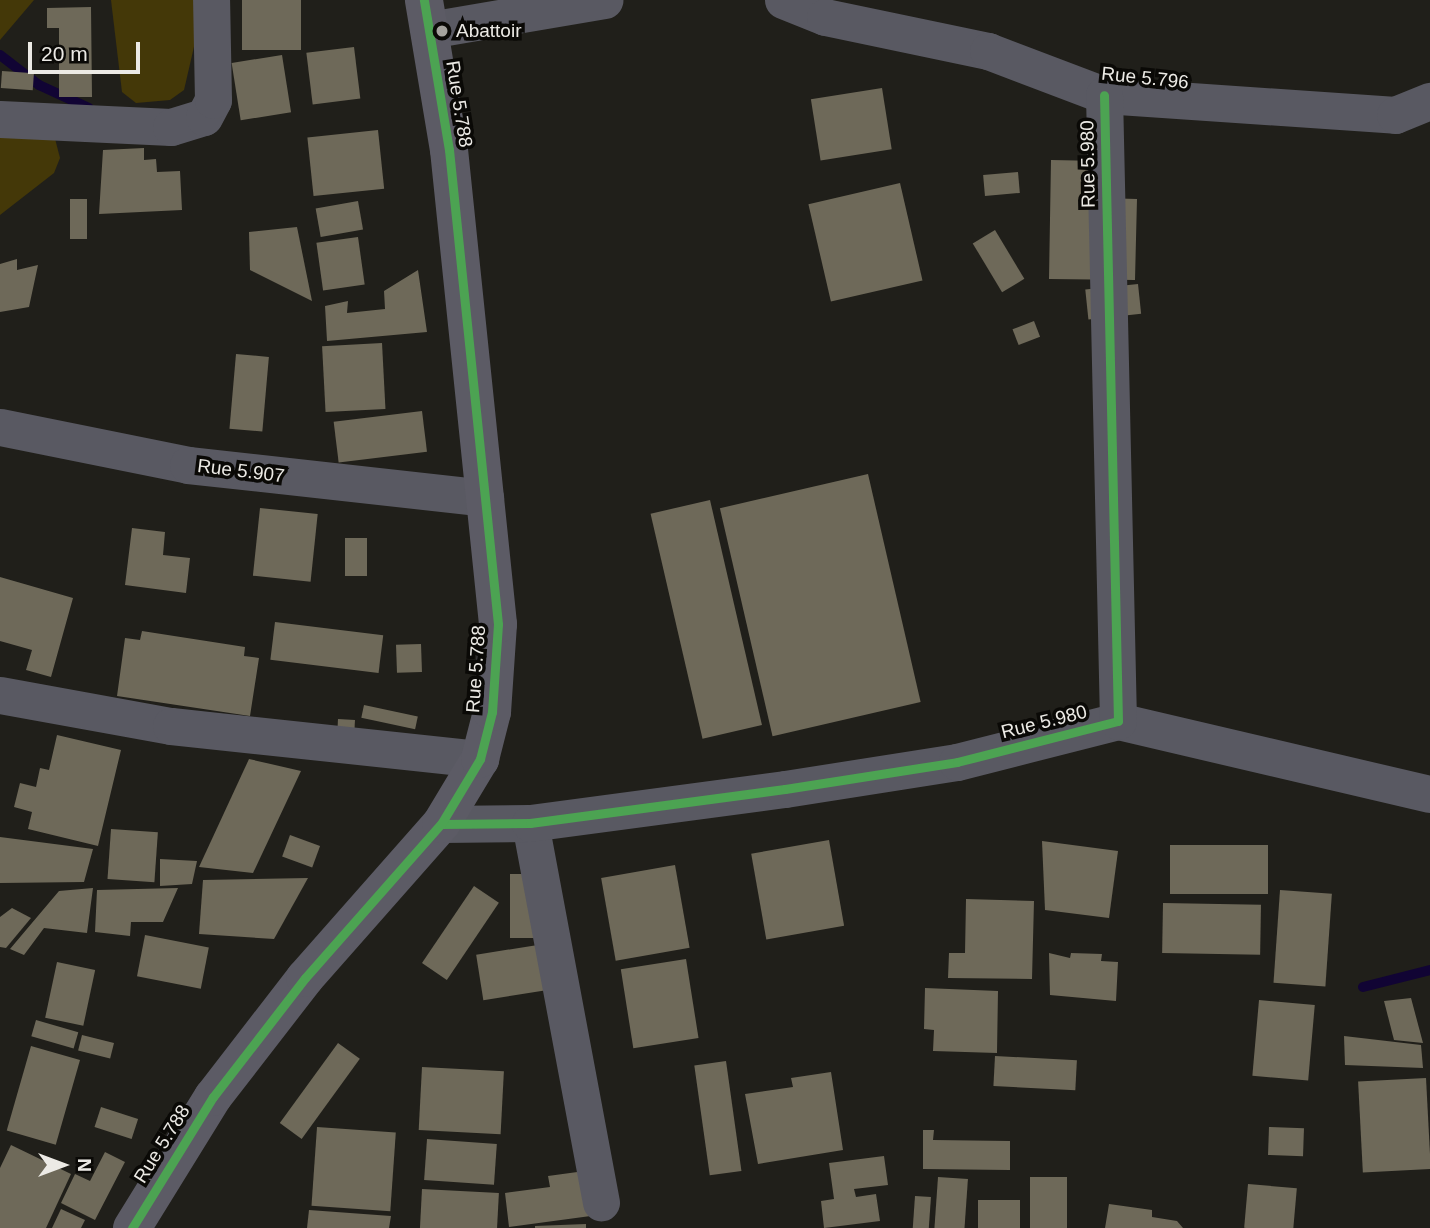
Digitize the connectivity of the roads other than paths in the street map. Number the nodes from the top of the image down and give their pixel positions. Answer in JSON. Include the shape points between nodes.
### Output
{"nodes":[{"id":1,"x":211,"y":0,"type":"edge"},
{"id":2,"x":604,"y":0,"type":"edge"},
{"id":3,"x":783,"y":0,"type":"edge"},
{"id":4,"x":427,"y":15,"type":"edge"},
{"id":5,"x":1104,"y":95,"type":"junction"},
{"id":6,"x":1430,"y":101,"type":"edge"},
{"id":7,"x":0,"y":119,"type":"edge"},
{"id":8,"x":0,"y":427,"type":"edge"},
{"id":9,"x":485,"y":498,"type":"junction"},
{"id":10,"x":0,"y":695,"type":"edge"},
{"id":11,"x":1118,"y":721,"type":"junction"},
{"id":12,"x":480,"y":759,"type":"junction"},
{"id":13,"x":1430,"y":794,"type":"edge"},
{"id":14,"x":530,"y":823,"type":"junction"},
{"id":15,"x":441,"y":824,"type":"junction"},
{"id":16,"x":601,"y":1202,"type":"dead end"},
{"id":17,"x":132,"y":1228,"type":"edge"}],
"edges":[{"from":1,"to":7,"type":"street","via":[[213,100],[204,117],[171,127]]},
{"from":2,"to":4,"type":"street"},
{"from":3,"to":5,"type":"street","name":"Rue 5.796","via":[[825,17],[988,51]]},
{"from":4,"to":9,"type":"street","name":"Rue 5.788","via":[[449,150]]},
{"from":5,"to":6,"type":"street","name":"Rue 5.796","via":[[1395,115]]},
{"from":5,"to":11,"type":"street","name":"Rue 5.980"},
{"from":8,"to":9,"type":"street","name":"Rue 5.907","via":[[188,465]]},
{"from":9,"to":12,"type":"street","name":"Rue 5.788","via":[[497,673]]},
{"from":10,"to":12,"type":"street","via":[[171,726]]},
{"from":11,"to":13,"type":"street"},
{"from":11,"to":14,"type":"street","name":"Rue 5.980","via":[[957,762]]},
{"from":12,"to":15,"type":"street","name":"Rue 5.788"},
{"from":14,"to":15,"type":"street","name":"Rue 5.980"},
{"from":14,"to":16,"type":"street"},
{"from":15,"to":17,"type":"street","name":"Rue 5.788","via":[[305,978],[212,1097]]}]}
